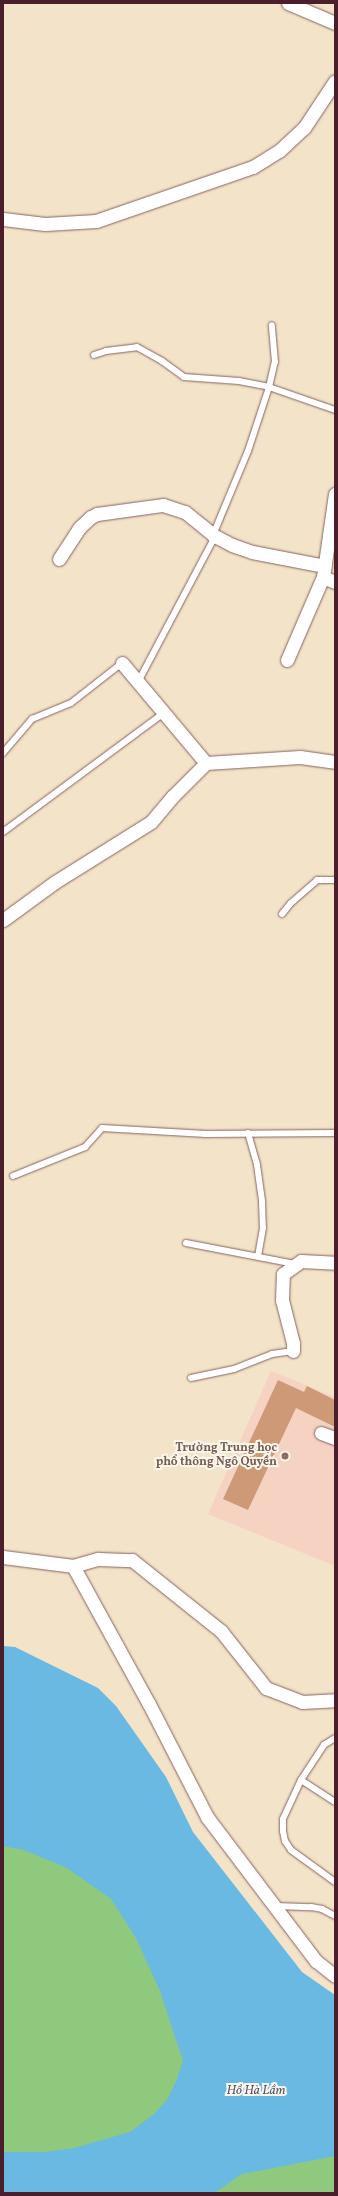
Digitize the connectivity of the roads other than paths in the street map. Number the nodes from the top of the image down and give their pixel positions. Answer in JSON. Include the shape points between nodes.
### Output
{"nodes":[{"id":1,"x":288,"y":3,"type":"edge"},
{"id":2,"x":335,"y":23,"type":"edge"},
{"id":3,"x":335,"y":81,"type":"edge"},
{"id":4,"x":3,"y":219,"type":"edge"},
{"id":5,"x":272,"y":325,"type":"dead end"},
{"id":6,"x":94,"y":355,"type":"dead end"},
{"id":7,"x":269,"y":387,"type":"junction"},
{"id":8,"x":335,"y":410,"type":"edge"},
{"id":9,"x":335,"y":494,"type":"edge"},
{"id":10,"x":213,"y":535,"type":"junction"},
{"id":11,"x":59,"y":559,"type":"dead end"},
{"id":12,"x":328,"y":575,"type":"edge"},
{"id":13,"x":287,"y":660,"type":"dead end"},
{"id":14,"x":122,"y":663,"type":"joint"},
{"id":15,"x":138,"y":682,"type":"junction"},
{"id":16,"x":164,"y":713,"type":"junction"},
{"id":17,"x":3,"y":753,"type":"edge"},
{"id":18,"x":335,"y":762,"type":"edge"},
{"id":19,"x":206,"y":763,"type":"junction"},
{"id":20,"x":3,"y":832,"type":"edge"},
{"id":21,"x":335,"y":880,"type":"edge"},
{"id":22,"x":282,"y":914,"type":"dead end"},
{"id":23,"x":3,"y":920,"type":"edge"},
{"id":24,"x":248,"y":1133,"type":"junction"},
{"id":25,"x":335,"y":1133,"type":"edge"},
{"id":26,"x":13,"y":1176,"type":"dead end"},
{"id":27,"x":186,"y":1243,"type":"dead end"},
{"id":28,"x":258,"y":1257,"type":"junction"},
{"id":29,"x":335,"y":1263,"type":"edge"},
{"id":30,"x":295,"y":1264,"type":"junction"},
{"id":31,"x":293,"y":1352,"type":"joint"},
{"id":32,"x":191,"y":1378,"type":"dead end"},
{"id":33,"x":321,"y":1433,"type":"dead end"},
{"id":34,"x":335,"y":1438,"type":"edge"},
{"id":35,"x":3,"y":1557,"type":"edge"},
{"id":36,"x":73,"y":1566,"type":"junction"},
{"id":37,"x":335,"y":1700,"type":"edge"},
{"id":38,"x":335,"y":1738,"type":"edge"},
{"id":39,"x":301,"y":1780,"type":"junction"},
{"id":40,"x":335,"y":1802,"type":"edge"},
{"id":41,"x":335,"y":1882,"type":"edge"},
{"id":42,"x":275,"y":1906,"type":"junction"},
{"id":43,"x":335,"y":1916,"type":"edge"},
{"id":44,"x":335,"y":1976,"type":"edge"}],
"edges":[{"from":1,"to":2,"type":"street"},
{"from":3,"to":4,"type":"street","via":[[304,128],[279,151],[253,167],[96,221],[45,224]]},
{"from":5,"to":7,"type":"lane","via":[[275,362]]},
{"from":6,"to":7,"type":"lane","via":[[137,347],[184,377],[238,381]]},
{"from":7,"to":8,"type":"lane"},
{"from":7,"to":10,"type":"lane","via":[[248,452]]},
{"from":9,"to":12,"type":"street"},
{"from":10,"to":11,"type":"street","via":[[185,512],[163,505],[97,514],[84,522]]},
{"from":10,"to":12,"type":"street","via":[[252,552]]},
{"from":10,"to":15,"type":"lane","via":[[212,542]]},
{"from":12,"to":13,"type":"street"},
{"from":14,"to":15,"type":"street"},
{"from":14,"to":17,"type":"lane","via":[[71,703],[32,719]]},
{"from":15,"to":16,"type":"street"},
{"from":16,"to":19,"type":"street"},
{"from":16,"to":20,"type":"lane"},
{"from":18,"to":19,"type":"street","via":[[300,757]]},
{"from":19,"to":23,"type":"street","via":[[151,822],[55,882]]},
{"from":21,"to":22,"type":"lane","via":[[317,880],[291,902]]},
{"from":24,"to":25,"type":"lane"},
{"from":24,"to":26,"type":"lane","via":[[206,1134],[102,1128],[85,1147]]},
{"from":24,"to":28,"type":"lane","via":[[257,1165],[262,1202],[263,1228]]},
{"from":27,"to":28,"type":"lane"},
{"from":28,"to":30,"type":"lane"},
{"from":29,"to":30,"type":"street","via":[[301,1261]]},
{"from":30,"to":31,"type":"street","via":[[283,1274],[282,1300]]},
{"from":31,"to":32,"type":"lane","via":[[272,1354],[234,1369]]},
{"from":33,"to":34,"type":"street"},
{"from":35,"to":36,"type":"street"},
{"from":36,"to":37,"type":"street","via":[[98,1559],[132,1560],[221,1631],[266,1688],[302,1702]]},
{"from":36,"to":42,"type":"street","via":[[149,1704],[207,1817]]},
{"from":38,"to":39,"type":"lane","via":[[324,1745]]},
{"from":39,"to":40,"type":"lane"},
{"from":39,"to":41,"type":"lane","via":[[283,1819],[285,1841],[290,1850]]},
{"from":42,"to":43,"type":"lane","via":[[311,1907]]},
{"from":42,"to":44,"type":"street","via":[[316,1961]]}]}
